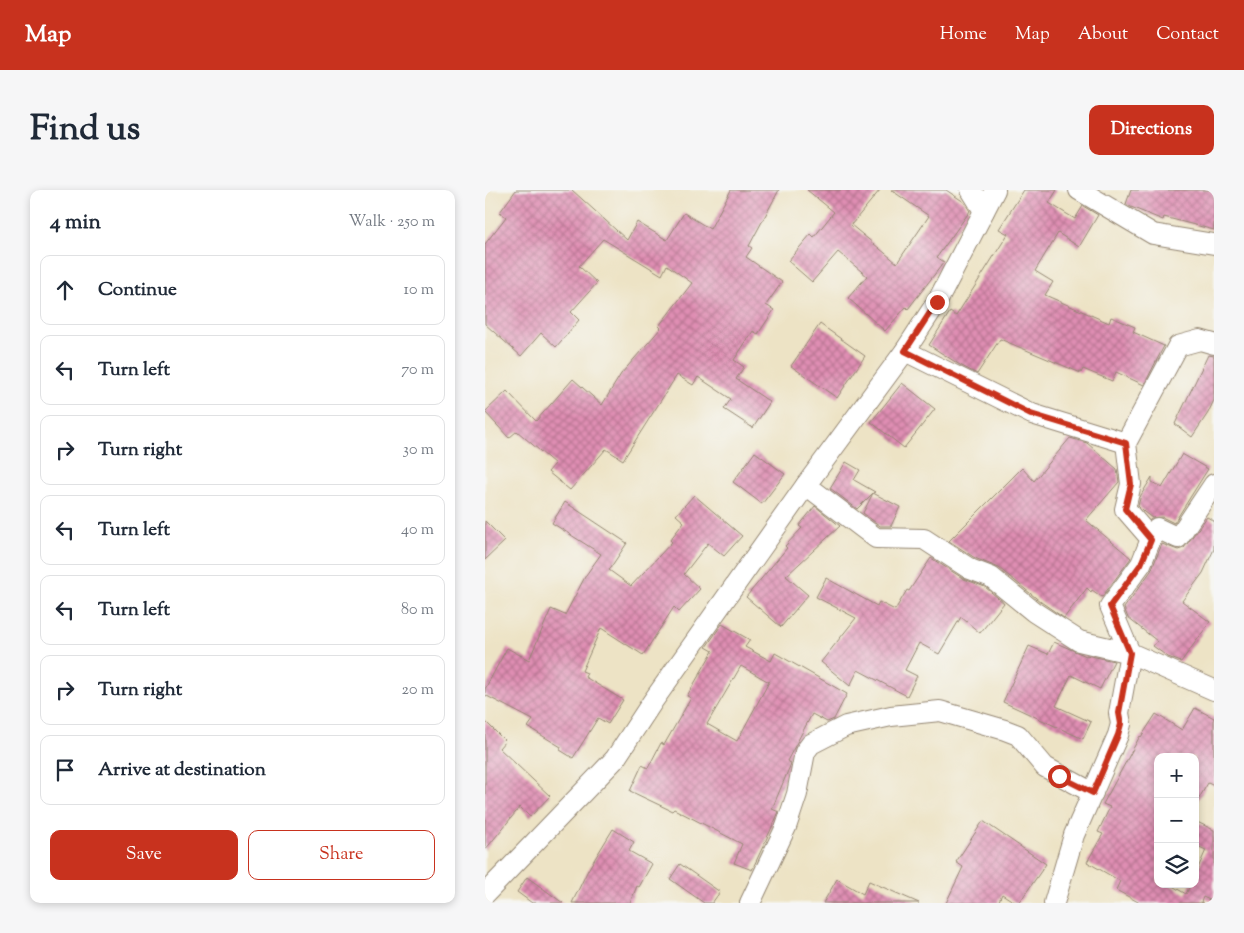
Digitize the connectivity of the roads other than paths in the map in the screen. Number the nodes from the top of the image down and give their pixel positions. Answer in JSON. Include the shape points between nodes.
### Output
{"nodes":[{"id":1,"x":971,"y":190,"type":"edge"},
{"id":2,"x":995,"y":190,"type":"edge"},
{"id":3,"x":1079,"y":190,"type":"edge"},
{"id":4,"x":984,"y":211,"type":"junction"},
{"id":5,"x":1214,"y":244,"type":"edge"},
{"id":6,"x":1214,"y":344,"type":"edge"},
{"id":7,"x":905,"y":351,"type":"junction"},
{"id":8,"x":1126,"y":443,"type":"junction"},
{"id":9,"x":1214,"y":484,"type":"edge"},
{"id":10,"x":806,"y":485,"type":"junction"},
{"id":11,"x":1151,"y":540,"type":"junction"},
{"id":12,"x":1130,"y":653,"type":"junction"},
{"id":13,"x":1214,"y":690,"type":"edge"},
{"id":14,"x":1093,"y":793,"type":"junction"},
{"id":15,"x":485,"y":894,"type":"edge"},
{"id":16,"x":750,"y":903,"type":"edge"},
{"id":17,"x":1054,"y":903,"type":"edge"}],
"edges":[{"from":1,"to":4,"type":"street"},
{"from":2,"to":4,"type":"street"},
{"from":3,"to":5,"type":"street","via":[[1153,234]]},
{"from":4,"to":7,"type":"street","via":[[937,302]]},
{"from":6,"to":8,"type":"street","via":[[1200,340],[1178,346]]},
{"from":7,"to":8,"type":"street","via":[[1031,414]]},
{"from":7,"to":10,"type":"street"},
{"from":8,"to":11,"type":"street","via":[[1131,484],[1125,509]]},
{"from":9,"to":11,"type":"street","via":[[1178,538],[1157,528]]},
{"from":10,"to":12,"type":"street","via":[[876,538],[924,539],[970,569],[991,577],[1034,612],[1079,641]]},
{"from":10,"to":15,"type":"street","via":[[615,759]]},
{"from":11,"to":12,"type":"street","via":[[1141,564],[1110,606]]},
{"from":12,"to":13,"type":"street"},
{"from":12,"to":14,"type":"street","via":[[1119,713],[1121,724]]},
{"from":14,"to":16,"type":"street","via":[[1045,767],[1018,735],[940,711],[891,716],[846,726],[811,744],[805,752],[797,794],[786,827]]},
{"from":14,"to":17,"type":"street","via":[[1074,835]]}]}
